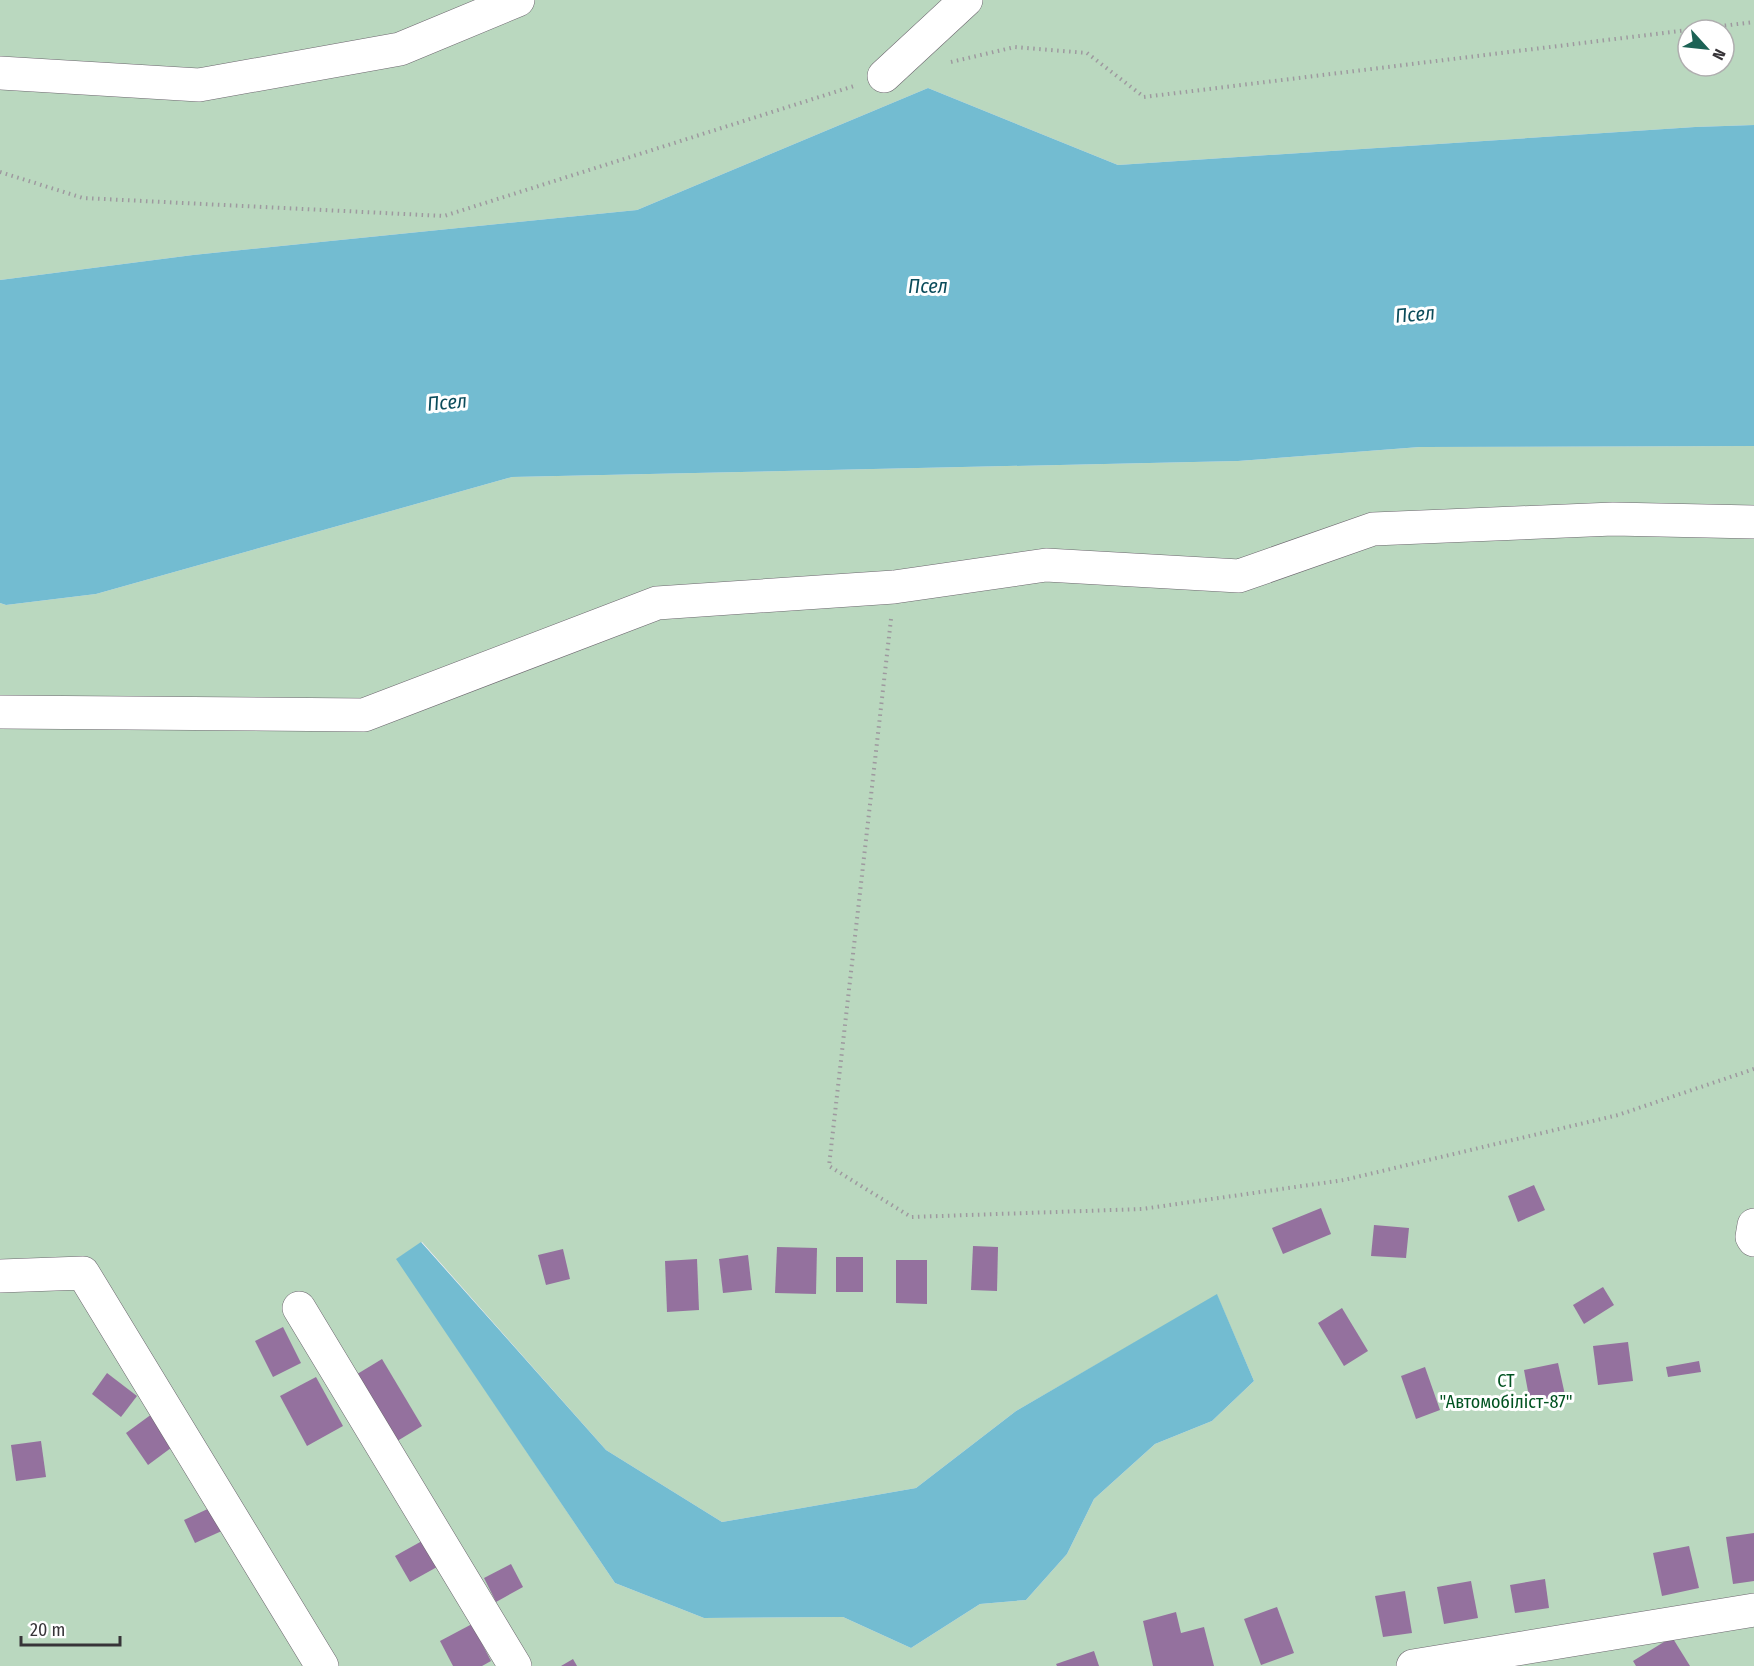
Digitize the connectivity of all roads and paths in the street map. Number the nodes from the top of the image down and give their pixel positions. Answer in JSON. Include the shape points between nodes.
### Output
{"nodes":[{"id":1,"x":518,"y":0,"type":"edge"},
{"id":2,"x":966,"y":0,"type":"edge"},
{"id":3,"x":1754,"y":22,"type":"edge"},
{"id":4,"x":1736,"y":24,"type":"edge"},
{"id":5,"x":1676,"y":32,"type":"edge"},
{"id":6,"x":950,"y":62,"type":"dead end"},
{"id":7,"x":0,"y":73,"type":"edge"},
{"id":8,"x":884,"y":76,"type":"joint"},
{"id":9,"x":0,"y":172,"type":"edge"},
{"id":10,"x":1754,"y":522,"type":"edge"},
{"id":11,"x":894,"y":587,"type":"junction"},
{"id":12,"x":0,"y":712,"type":"edge"},
{"id":13,"x":1754,"y":1069,"type":"edge"},
{"id":14,"x":1754,"y":1225,"type":"edge"},
{"id":15,"x":1754,"y":1240,"type":"edge"},
{"id":16,"x":0,"y":1276,"type":"edge"},
{"id":17,"x":299,"y":1308,"type":"dead end"},
{"id":18,"x":1754,"y":1610,"type":"edge"},
{"id":19,"x":322,"y":1666,"type":"edge"},
{"id":20,"x":515,"y":1666,"type":"edge"},
{"id":21,"x":1413,"y":1666,"type":"edge"}],
"edges":[{"from":1,"to":7,"type":"street","via":[[400,49],[199,85]]},
{"from":2,"to":8,"type":"street"},
{"from":3,"to":4,"type":"path"},
{"from":5,"to":6,"type":"path","via":[[1144,97],[1087,52],[1015,47]]},
{"from":8,"to":9,"type":"path","via":[[444,216],[83,198]]},
{"from":10,"to":11,"type":"street","via":[[1612,519],[1373,529],[1239,576],[1046,565]]},
{"from":11,"to":12,"type":"street","via":[[657,603],[364,715]]},
{"from":11,"to":13,"type":"path","via":[[829,1166],[911,1217],[1142,1209],[1344,1180],[1618,1114]]},
{"from":14,"to":15,"type":"street"},
{"from":16,"to":19,"type":"street","via":[[83,1273]]},
{"from":17,"to":20,"type":"street"},
{"from":18,"to":21,"type":"street"}]}
